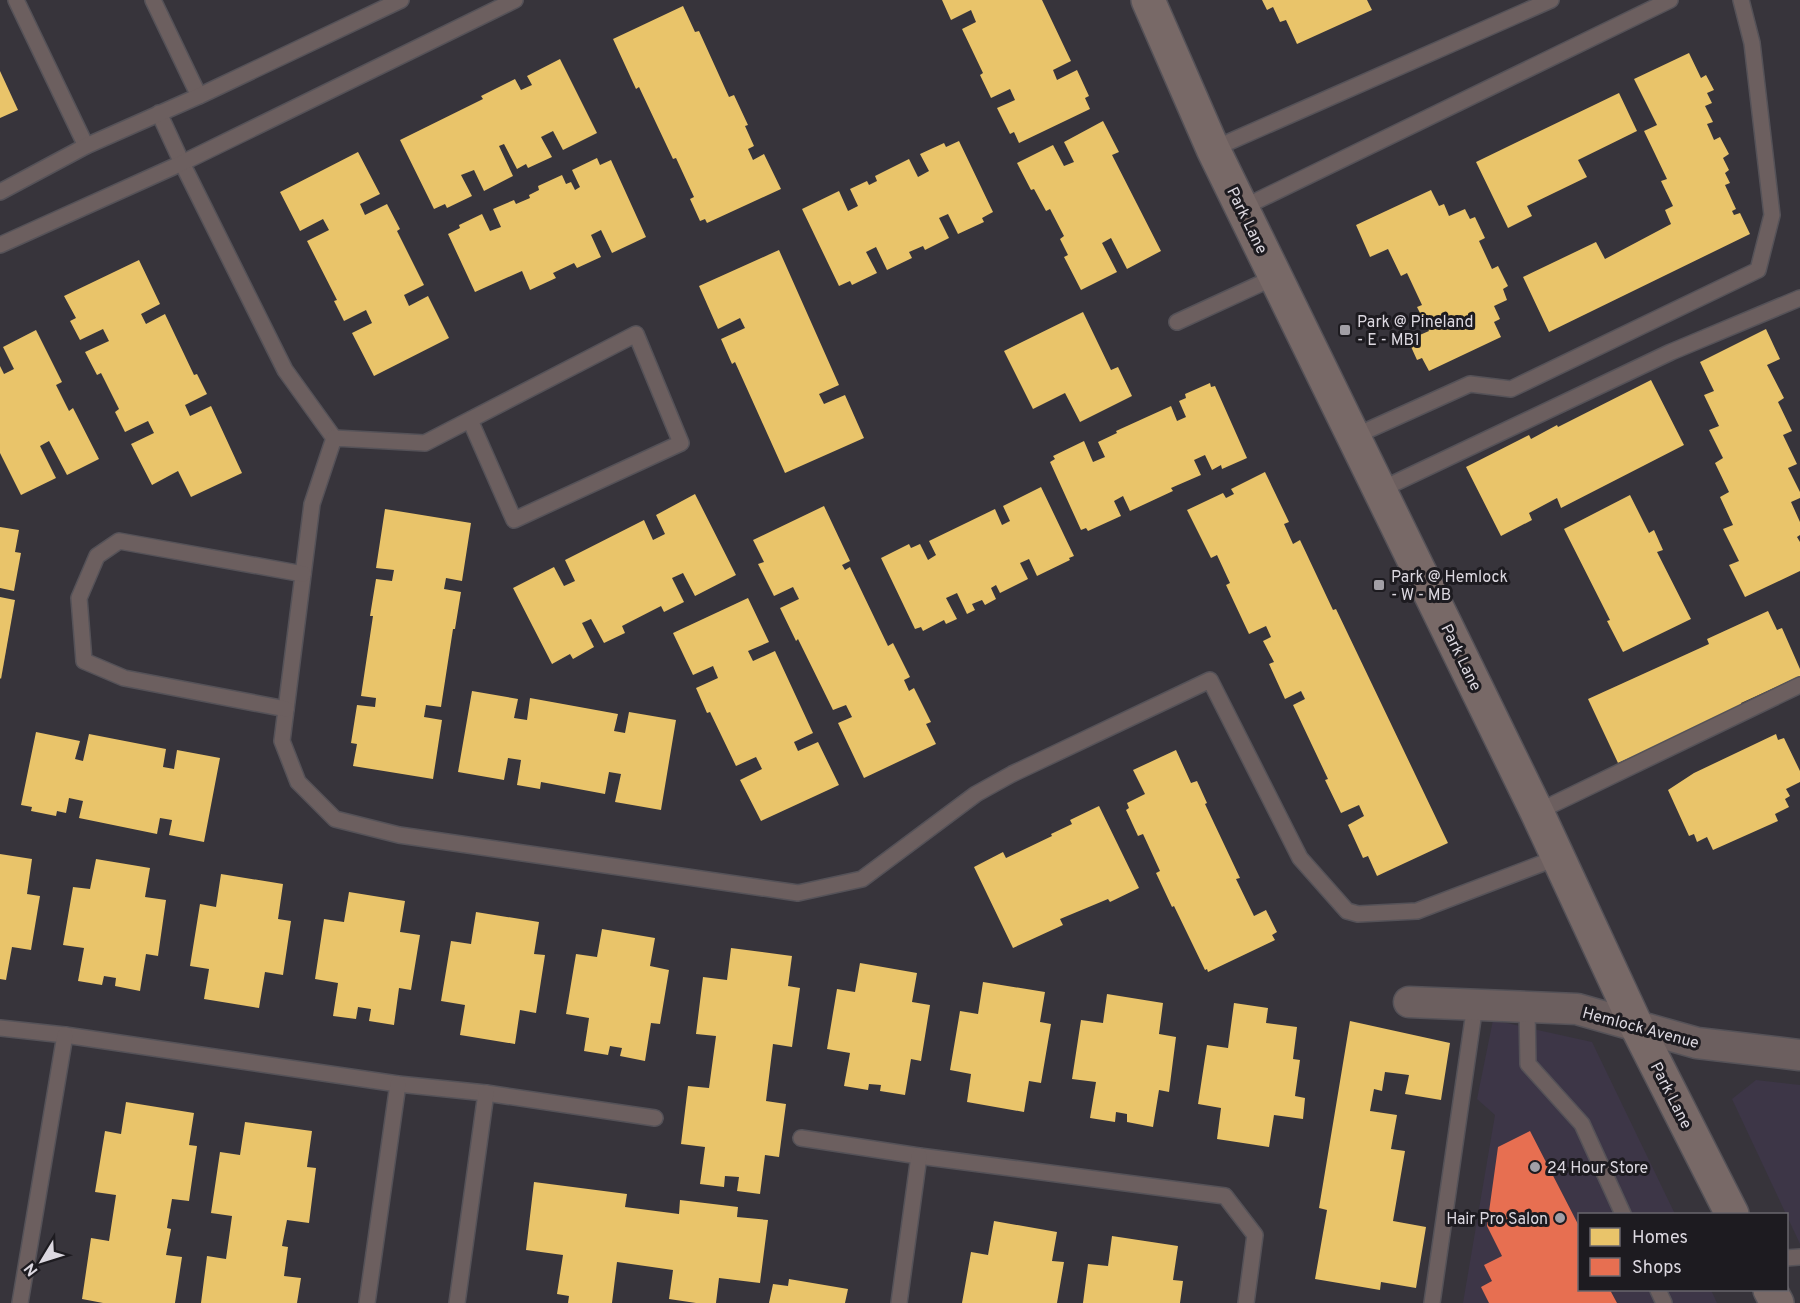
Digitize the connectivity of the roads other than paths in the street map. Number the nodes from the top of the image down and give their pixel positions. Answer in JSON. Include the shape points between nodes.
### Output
{"nodes":[{"id":1,"x":16,"y":0,"type":"edge"},
{"id":2,"x":153,"y":0,"type":"edge"},
{"id":3,"x":401,"y":0,"type":"edge"},
{"id":4,"x":515,"y":0,"type":"edge"},
{"id":5,"x":1148,"y":0,"type":"edge"},
{"id":6,"x":1551,"y":0,"type":"edge"},
{"id":7,"x":1670,"y":0,"type":"edge"},
{"id":8,"x":1741,"y":0,"type":"edge"},
{"id":9,"x":199,"y":96,"type":"junction"},
{"id":10,"x":159,"y":113,"type":"junction"},
{"id":11,"x":86,"y":146,"type":"junction"},
{"id":12,"x":1213,"y":149,"type":"junction"},
{"id":13,"x":182,"y":163,"type":"junction"},
{"id":14,"x":0,"y":192,"type":"edge"},
{"id":15,"x":1242,"y":208,"type":"junction"},
{"id":16,"x":0,"y":245,"type":"edge"},
{"id":17,"x":1275,"y":277,"type":"junction"},
{"id":18,"x":1800,"y":298,"type":"edge"},
{"id":19,"x":1177,"y":322,"type":"dead end"},
{"id":20,"x":470,"y":420,"type":"junction"},
{"id":21,"x":1355,"y":436,"type":"junction"},
{"id":22,"x":333,"y":438,"type":"junction"},
{"id":23,"x":1380,"y":489,"type":"junction"},
{"id":24,"x":303,"y":574,"type":"junction"},
{"id":25,"x":1800,"y":685,"type":"edge"},
{"id":26,"x":286,"y":709,"type":"junction"},
{"id":27,"x":1537,"y":812,"type":"junction"},
{"id":28,"x":1559,"y":857,"type":"junction"},
{"id":29,"x":1409,"y":1002,"type":"dead end"},
{"id":30,"x":1475,"y":1005,"type":"junction"},
{"id":31,"x":1527,"y":1008,"type":"junction"},
{"id":32,"x":1636,"y":1025,"type":"junction"},
{"id":33,"x":0,"y":1028,"type":"edge"},
{"id":34,"x":65,"y":1035,"type":"junction"},
{"id":35,"x":1800,"y":1055,"type":"edge"},
{"id":36,"x":398,"y":1084,"type":"junction"},
{"id":37,"x":486,"y":1093,"type":"junction"},
{"id":38,"x":656,"y":1118,"type":"dead end"},
{"id":39,"x":801,"y":1138,"type":"dead end"},
{"id":40,"x":919,"y":1156,"type":"junction"},
{"id":41,"x":1622,"y":1213,"type":"edge"},
{"id":42,"x":1731,"y":1213,"type":"edge"},
{"id":43,"x":20,"y":1303,"type":"edge"},
{"id":44,"x":367,"y":1303,"type":"edge"},
{"id":45,"x":457,"y":1303,"type":"edge"},
{"id":46,"x":899,"y":1303,"type":"edge"},
{"id":47,"x":1246,"y":1303,"type":"edge"},
{"id":48,"x":1432,"y":1303,"type":"edge"}],
"edges":[{"from":1,"to":11,"type":"lane"},
{"from":2,"to":9,"type":"lane"},
{"from":3,"to":9,"type":"lane"},
{"from":4,"to":13,"type":"lane"},
{"from":5,"to":12,"type":"main road","name":"Park Lane"},
{"from":6,"to":12,"type":"lane"},
{"from":7,"to":15,"type":"lane"},
{"from":8,"to":21,"type":"lane","via":[[1752,43],[1772,215],[1758,270],[1510,389],[1470,384]]},
{"from":9,"to":10,"type":"lane"},
{"from":10,"to":11,"type":"lane"},
{"from":10,"to":13,"type":"lane"},
{"from":11,"to":14,"type":"lane"},
{"from":12,"to":15,"type":"main road","name":"Park Lane"},
{"from":13,"to":16,"type":"lane"},
{"from":13,"to":22,"type":"lane","via":[[285,370]]},
{"from":15,"to":17,"type":"main road","name":"Park Lane"},
{"from":17,"to":19,"type":"lane"},
{"from":17,"to":21,"type":"main road","name":"Park Lane"},
{"from":18,"to":23,"type":"lane","via":[[1671,352]]},
{"from":20,"to":20,"type":"lane","via":[[636,334],[681,443],[514,520]]},
{"from":20,"to":22,"type":"lane","via":[[425,443]]},
{"from":21,"to":23,"type":"main road","name":"Park Lane"},
{"from":22,"to":24,"type":"lane","via":[[312,504]]},
{"from":23,"to":27,"type":"main road","name":"Park Lane"},
{"from":24,"to":26,"type":"lane"},
{"from":24,"to":26,"type":"lane","via":[[119,541],[97,556],[80,598],[84,661],[124,678]]},
{"from":25,"to":27,"type":"lane"},
{"from":26,"to":28,"type":"lane","via":[[282,741],[298,783],[335,819],[399,835],[798,892],[862,879],[976,794],[1210,680],[1300,858],[1347,911],[1417,911]]},
{"from":27,"to":28,"type":"main road","name":"Park Lane"},
{"from":28,"to":32,"type":"main road","name":"Park Lane"},
{"from":29,"to":30,"type":"street","name":"Hemlock Avenue"},
{"from":30,"to":31,"type":"street","name":"Hemlock Avenue"},
{"from":30,"to":48,"type":"lane"},
{"from":31,"to":32,"type":"street","name":"Hemlock Avenue","via":[[1577,1010]]},
{"from":31,"to":41,"type":"lane","via":[[1528,1064],[1582,1124]]},
{"from":32,"to":35,"type":"street","name":"Hemlock Avenue","via":[[1697,1043]]},
{"from":32,"to":42,"type":"main road","name":"Park Lane"},
{"from":33,"to":34,"type":"lane"},
{"from":34,"to":36,"type":"lane"},
{"from":34,"to":43,"type":"lane"},
{"from":36,"to":37,"type":"lane"},
{"from":36,"to":44,"type":"lane"},
{"from":37,"to":38,"type":"lane"},
{"from":37,"to":45,"type":"lane"},
{"from":39,"to":40,"type":"lane"},
{"from":40,"to":46,"type":"lane"},
{"from":40,"to":47,"type":"lane","via":[[1225,1196],[1255,1235]]}]}
